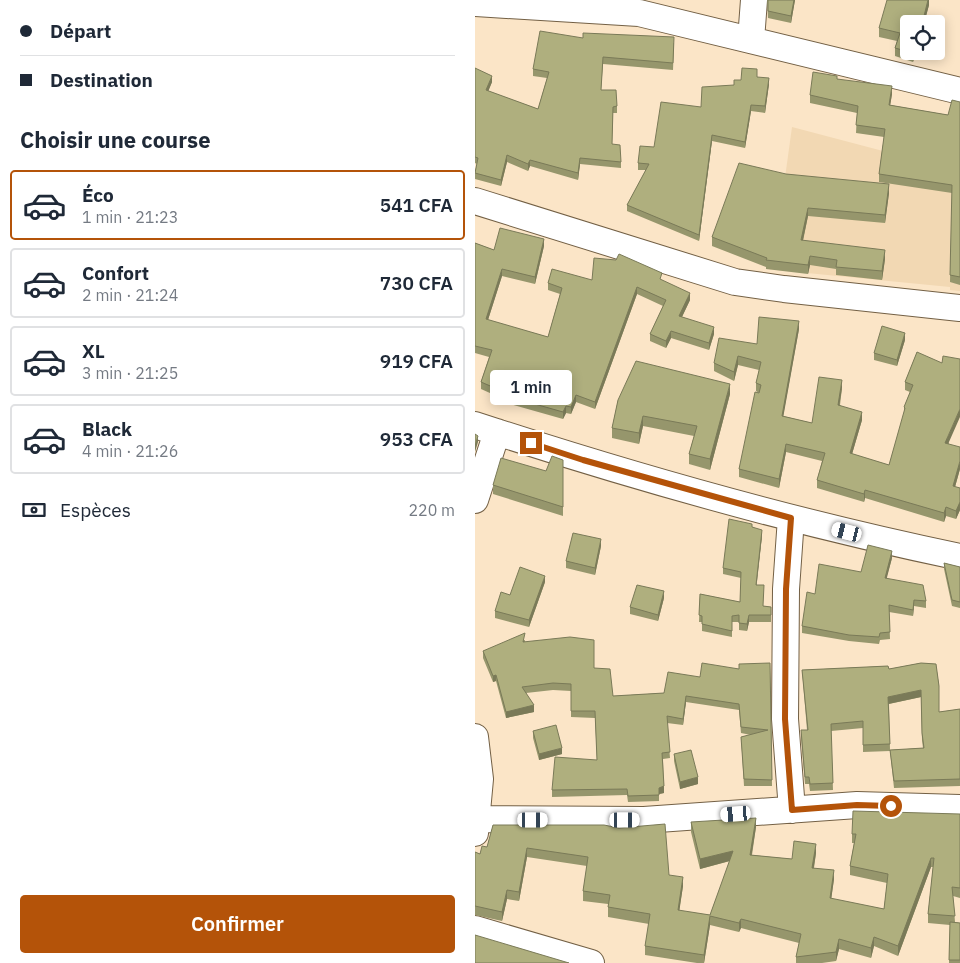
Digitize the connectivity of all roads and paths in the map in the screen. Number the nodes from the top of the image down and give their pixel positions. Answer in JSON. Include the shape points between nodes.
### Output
{"nodes":[{"id":1,"x":754,"y":0,"type":"edge"},
{"id":2,"x":475,"y":3,"type":"edge"},
{"id":3,"x":751,"y":40,"type":"junction"},
{"id":4,"x":960,"y":91,"type":"edge"},
{"id":5,"x":475,"y":201,"type":"edge"},
{"id":6,"x":960,"y":308,"type":"edge"},
{"id":7,"x":486,"y":428,"type":"edge"},
{"id":8,"x":475,"y":500,"type":"edge"},
{"id":9,"x":791,"y":518,"type":"junction"},
{"id":10,"x":960,"y":557,"type":"edge"},
{"id":11,"x":475,"y":737,"type":"edge"},
{"id":12,"x":960,"y":808,"type":"edge"},
{"id":13,"x":792,"y":810,"type":"junction"},
{"id":14,"x":476,"y":826,"type":"edge"},
{"id":15,"x":475,"y":929,"type":"edge"},
{"id":16,"x":591,"y":963,"type":"edge"}],
"edges":[{"from":1,"to":3,"type":"street"},
{"from":2,"to":3,"type":"street","via":[[639,13]]},
{"from":3,"to":4,"type":"street"},
{"from":5,"to":6,"type":"street","via":[[735,282]]},
{"from":7,"to":8,"type":"street"},
{"from":7,"to":9,"type":"street","via":[[583,460]]},
{"from":9,"to":10,"type":"street"},
{"from":9,"to":13,"type":"street","via":[[786,589],[785,719]]},
{"from":11,"to":14,"type":"street","via":[[480,779]]},
{"from":12,"to":13,"type":"street","via":[[857,805]]},
{"from":13,"to":14,"type":"street","via":[[644,820]]},
{"from":15,"to":16,"type":"street"}]}
